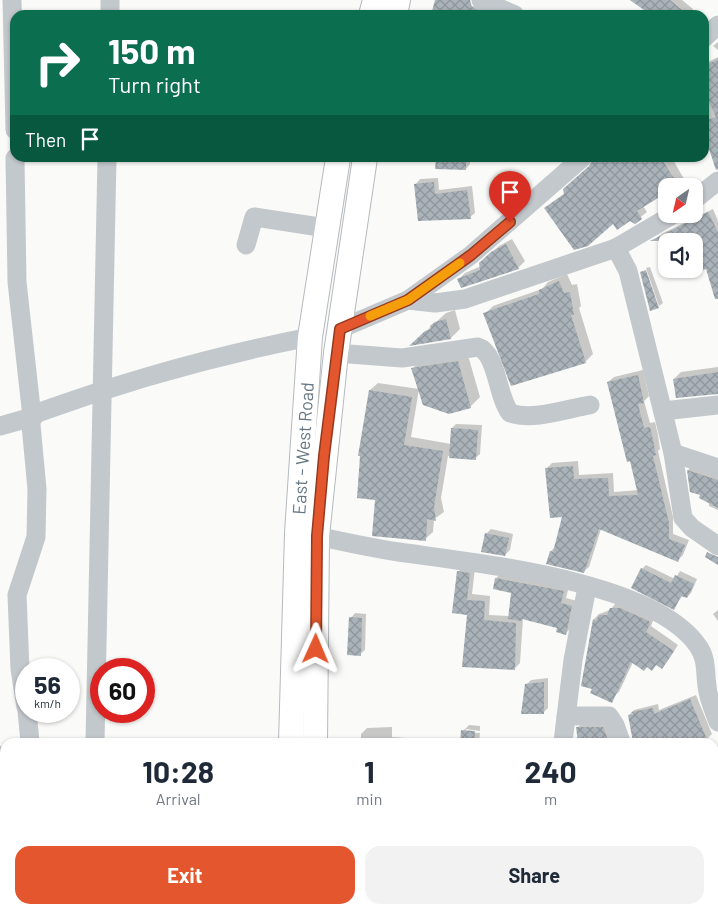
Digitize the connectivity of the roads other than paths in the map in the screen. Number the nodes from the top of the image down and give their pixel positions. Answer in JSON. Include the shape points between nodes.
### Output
{"nodes":[{"id":1,"x":481,"y":0,"type":"edge"},
{"id":2,"x":504,"y":10,"type":"edge"},
{"id":3,"x":718,"y":24,"type":"edge"},
{"id":4,"x":709,"y":33,"type":"edge"},
{"id":5,"x":15,"y":162,"type":"edge"},
{"id":6,"x":107,"y":162,"type":"edge"},
{"id":7,"x":337,"y":162,"type":"edge"},
{"id":8,"x":364,"y":162,"type":"edge"},
{"id":9,"x":577,"y":162,"type":"edge"},
{"id":10,"x":716,"y":190,"type":"edge"},
{"id":11,"x":703,"y":196,"type":"edge"},
{"id":12,"x":659,"y":223,"type":"edge"},
{"id":13,"x":326,"y":228,"type":"junction"},
{"id":14,"x":246,"y":245,"type":"dead end"},
{"id":15,"x":616,"y":248,"type":"junction"},
{"id":16,"x":408,"y":300,"type":"junction"},
{"id":17,"x":340,"y":329,"type":"junction"},
{"id":18,"x":310,"y":337,"type":"junction"},
{"id":19,"x":336,"y":353,"type":"junction"},
{"id":20,"x":101,"y":390,"type":"junction"},
{"id":21,"x":590,"y":405,"type":"dead end"},
{"id":22,"x":718,"y":405,"type":"edge"},
{"id":23,"x":663,"y":411,"type":"junction"},
{"id":24,"x":32,"y":417,"type":"junction"},
{"id":25,"x":0,"y":426,"type":"edge"},
{"id":26,"x":674,"y":453,"type":"junction"},
{"id":27,"x":718,"y":468,"type":"edge"},
{"id":28,"x":317,"y":536,"type":"junction"},
{"id":29,"x":718,"y":546,"type":"edge"},
{"id":30,"x":587,"y":587,"type":"junction"},
{"id":31,"x":20,"y":658,"type":"edge"},
{"id":32,"x":566,"y":716,"type":"junction"},
{"id":33,"x":718,"y":722,"type":"edge"},
{"id":34,"x":28,"y":723,"type":"edge"},
{"id":35,"x":30,"y":738,"type":"edge"},
{"id":36,"x":95,"y":738,"type":"edge"},
{"id":37,"x":291,"y":738,"type":"edge"},
{"id":38,"x":315,"y":738,"type":"edge"},
{"id":39,"x":563,"y":738,"type":"edge"},
{"id":40,"x":620,"y":738,"type":"edge"}],
"edges":[{"from":1,"to":2,"type":"street"},
{"from":3,"to":4,"type":"street"},
{"from":5,"to":24,"type":"street","via":[[17,282]]},
{"from":6,"to":20,"type":"street"},
{"from":7,"to":13,"type":"main road","name":"East - West Road"},
{"from":8,"to":17,"type":"main road","name":"East - West Road"},
{"from":9,"to":16,"type":"street","via":[[471,255]]},
{"from":10,"to":11,"type":"street"},
{"from":12,"to":15,"type":"street"},
{"from":13,"to":14,"type":"street","via":[[254,217]]},
{"from":13,"to":18,"type":"main road","name":"East - West Road"},
{"from":15,"to":16,"type":"street","via":[[465,299],[435,303]]},
{"from":15,"to":23,"type":"street","via":[[628,271]]},
{"from":16,"to":17,"type":"street"},
{"from":17,"to":19,"type":"main road","name":"East - West Road"},
{"from":18,"to":20,"type":"street","via":[[248,349]]},
{"from":18,"to":37,"type":"main road","name":"East - West Road","via":[[297,533]]},
{"from":19,"to":21,"type":"street","via":[[402,358],[478,347],[488,354],[510,413],[543,414]]},
{"from":19,"to":28,"type":"main road","name":"East - West Road"},
{"from":20,"to":24,"type":"street"},
{"from":20,"to":36,"type":"street"},
{"from":22,"to":23,"type":"street"},
{"from":23,"to":26,"type":"street"},
{"from":24,"to":25,"type":"street"},
{"from":24,"to":31,"type":"street","via":[[37,489],[36,538],[17,595]]},
{"from":26,"to":27,"type":"street"},
{"from":26,"to":29,"type":"street","via":[[683,518]]},
{"from":28,"to":30,"type":"street","via":[[398,552],[522,569]]},
{"from":28,"to":38,"type":"main road","name":"East - West Road"},
{"from":30,"to":32,"type":"street"},
{"from":30,"to":33,"type":"street","via":[[626,597],[683,629],[704,658],[707,688]]},
{"from":32,"to":39,"type":"street"},
{"from":32,"to":40,"type":"street","via":[[608,716]]},
{"from":34,"to":35,"type":"street"}]}
